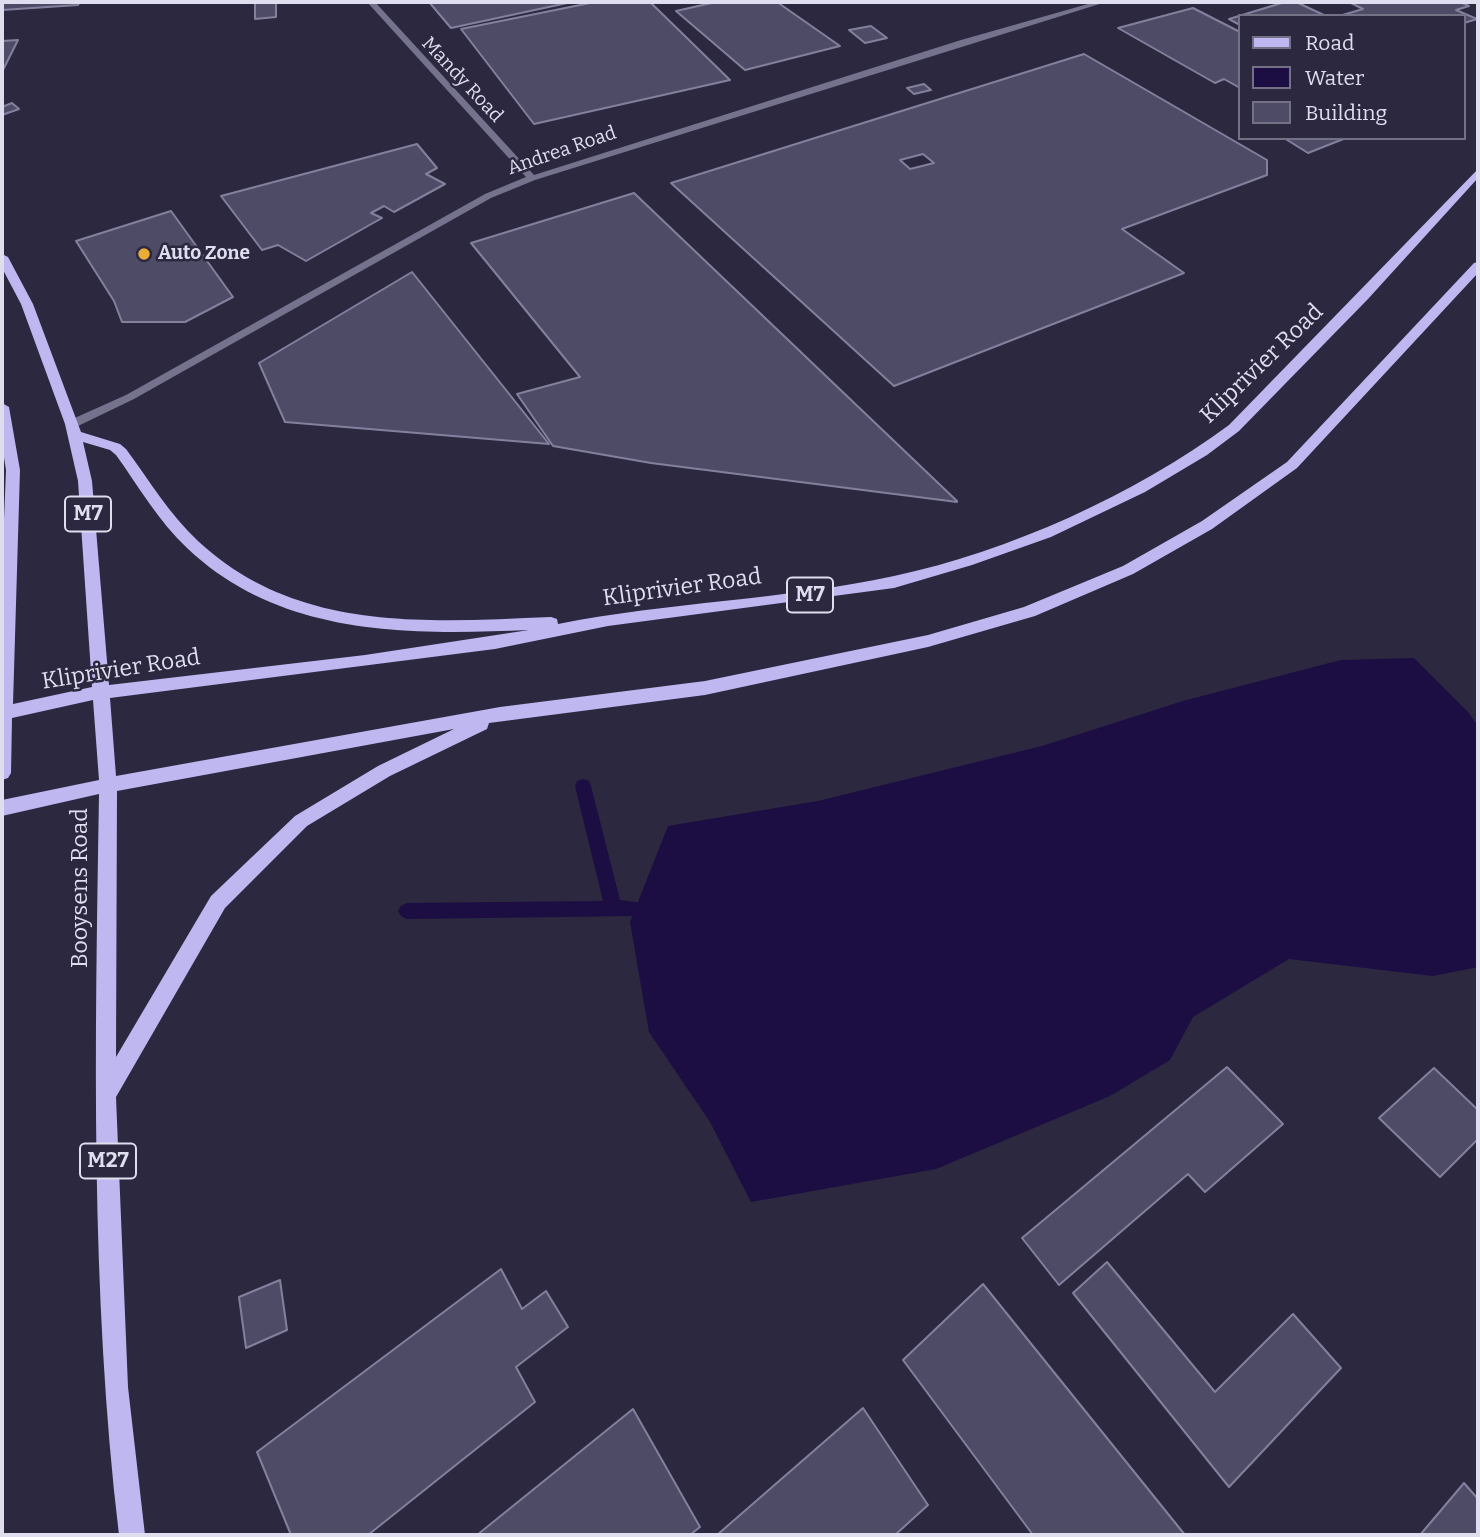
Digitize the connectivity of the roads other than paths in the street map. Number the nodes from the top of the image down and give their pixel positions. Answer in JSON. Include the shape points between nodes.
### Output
{"nodes":[{"id":1,"x":371,"y":2,"type":"edge"},
{"id":2,"x":1102,"y":2,"type":"edge"},
{"id":3,"x":1478,"y":172,"type":"edge"},
{"id":4,"x":532,"y":178,"type":"junction"},
{"id":5,"x":2,"y":257,"type":"edge"},
{"id":6,"x":1478,"y":265,"type":"edge"},
{"id":7,"x":2,"y":407,"type":"edge"},
{"id":8,"x":74,"y":429,"type":"junction"},
{"id":9,"x":7,"y":471,"type":"edge"},
{"id":10,"x":608,"y":620,"type":"junction"},
{"id":11,"x":102,"y":692,"type":"junction"},
{"id":12,"x":4,"y":713,"type":"junction"},
{"id":13,"x":500,"y":714,"type":"junction"},
{"id":14,"x":2,"y":773,"type":"edge"},
{"id":15,"x":108,"y":785,"type":"junction"},
{"id":16,"x":2,"y":808,"type":"edge"},
{"id":17,"x":106,"y":1095,"type":"junction"},
{"id":18,"x":132,"y":1535,"type":"edge"}],
"edges":[{"from":1,"to":4,"type":"street","name":"Mandy Road"},
{"from":2,"to":4,"type":"street","name":"Andrea Road"},
{"from":3,"to":10,"type":"main road","name":"Kliprivier Road","number":"M7","via":[[1234,428],[1140,489],[1046,533],[894,582]]},
{"from":4,"to":8,"type":"street","name":"Andrea Road","via":[[453,214]]},
{"from":5,"to":8,"type":"main road","name":"Booysens Road","number":"M7","via":[[27,304]]},
{"from":6,"to":13,"type":"main road","via":[[1292,466],[1207,526],[1128,570],[1029,612],[928,641],[705,688]]},
{"from":7,"to":9,"type":"main road"},
{"from":8,"to":10,"type":"main road","via":[[121,452],[192,544],[232,579],[263,597],[349,622],[416,627]]},
{"from":8,"to":11,"type":"main road","name":"Booysens Road","number":"M7","via":[[85,481]]},
{"from":9,"to":12,"type":"main road"},
{"from":10,"to":11,"type":"main road","name":"Kliprivier Road","number":"M7","via":[[495,643]]},
{"from":11,"to":12,"type":"main road","name":"Kliprivier Road","number":"M7"},
{"from":11,"to":15,"type":"main road","name":"Booysens Road","number":"M7"},
{"from":12,"to":14,"type":"main road"},
{"from":13,"to":15,"type":"main road"},
{"from":13,"to":17,"type":"main road","via":[[384,771],[301,821],[282,839],[218,902]]},
{"from":15,"to":16,"type":"main road"},
{"from":15,"to":17,"type":"main road","name":"Booysens Road","number":"M27"},
{"from":17,"to":18,"type":"main road","name":"Booysens Road","number":"M27","via":[[116,1387]]}]}
